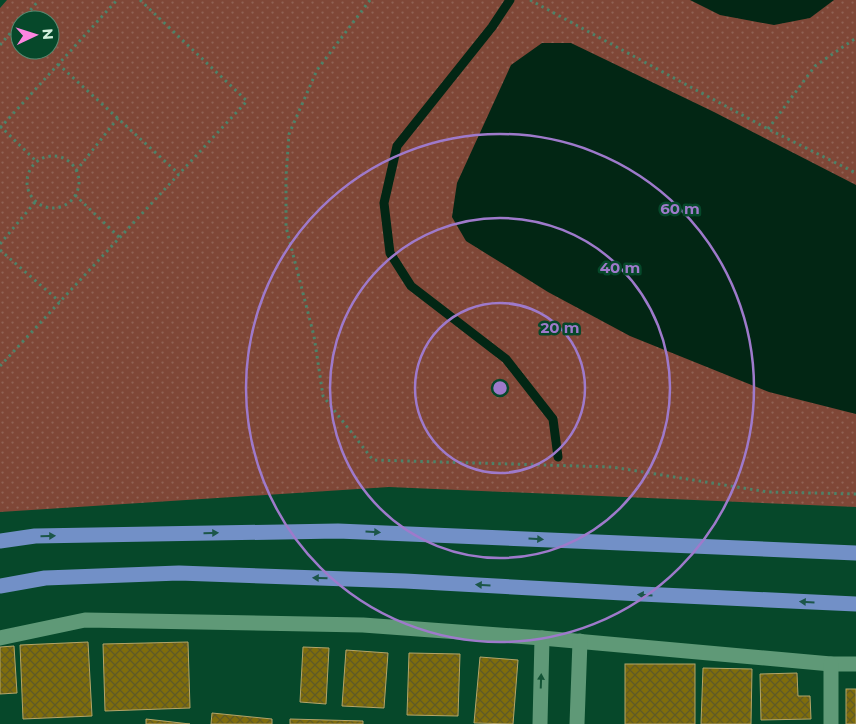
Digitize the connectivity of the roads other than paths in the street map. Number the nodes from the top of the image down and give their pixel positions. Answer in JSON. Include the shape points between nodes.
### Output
{"nodes":[{"id":1,"x":0,"y":540,"type":"edge"},
{"id":2,"x":856,"y":553,"type":"edge"},
{"id":3,"x":0,"y":586,"type":"edge"},
{"id":4,"x":856,"y":604,"type":"edge"},
{"id":5,"x":0,"y":638,"type":"edge"},
{"id":6,"x":542,"y":638,"type":"junction"},
{"id":7,"x":580,"y":641,"type":"junction"},
{"id":8,"x":831,"y":664,"type":"junction"},
{"id":9,"x":856,"y":664,"type":"edge"},
{"id":10,"x":540,"y":724,"type":"edge"},
{"id":11,"x":577,"y":724,"type":"edge"},
{"id":12,"x":832,"y":724,"type":"edge"}],
"edges":[{"from":1,"to":2,"type":"main road","one_way":true,"via":[[35,536],[338,531]]},
{"from":4,"to":3,"type":"main road","one_way":true,"via":[[179,573],[45,578]]},
{"from":5,"to":6,"type":"street","via":[[85,620],[363,625]]},
{"from":6,"to":7,"type":"street"},
{"from":10,"to":6,"type":"street","one_way":true},
{"from":7,"to":8,"type":"street"},
{"from":7,"to":11,"type":"street"},
{"from":8,"to":9,"type":"street"},
{"from":8,"to":12,"type":"street"}]}
